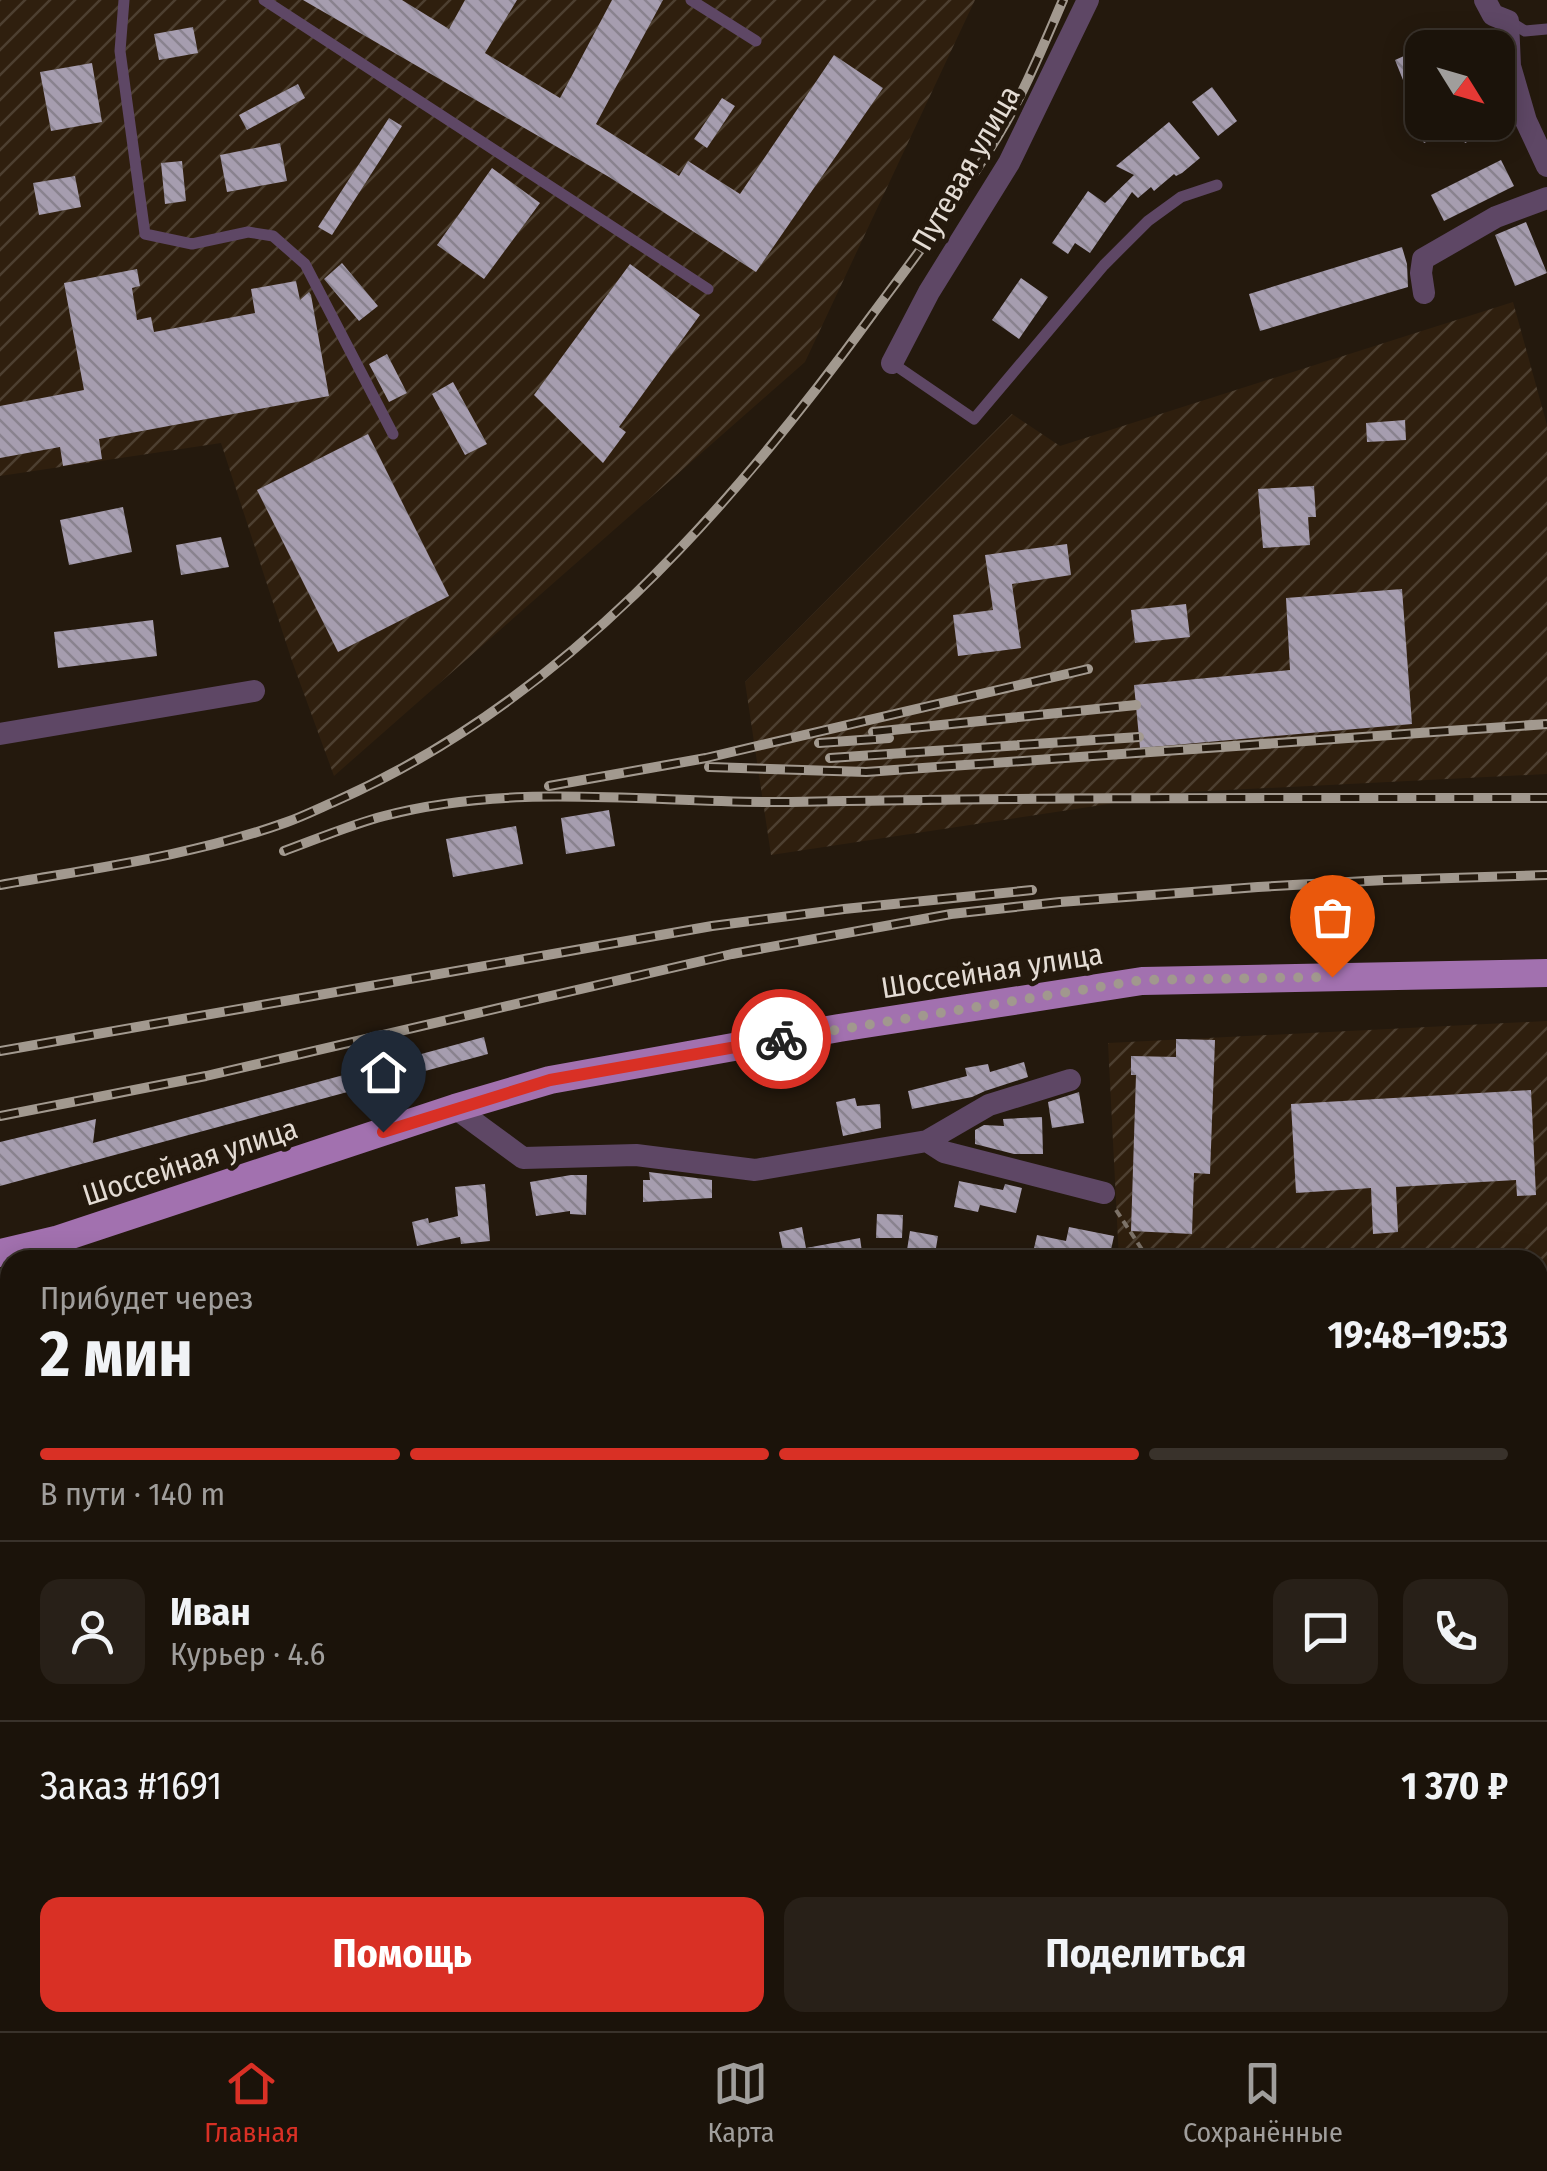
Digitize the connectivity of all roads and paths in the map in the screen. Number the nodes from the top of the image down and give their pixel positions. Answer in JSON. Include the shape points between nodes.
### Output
{"nodes":[{"id":1,"x":124,"y":0,"type":"edge"},
{"id":2,"x":264,"y":0,"type":"edge"},
{"id":3,"x":691,"y":0,"type":"edge"},
{"id":4,"x":1088,"y":0,"type":"edge"},
{"id":5,"x":1485,"y":0,"type":"edge"},
{"id":6,"x":1508,"y":21,"type":"junction"},
{"id":7,"x":1547,"y":28,"type":"edge"},
{"id":8,"x":756,"y":41,"type":"dead end"},
{"id":9,"x":1547,"y":166,"type":"edge"},
{"id":10,"x":1217,"y":186,"type":"dead end"},
{"id":11,"x":1547,"y":198,"type":"edge"},
{"id":12,"x":708,"y":289,"type":"dead end"},
{"id":13,"x":1424,"y":293,"type":"dead end"},
{"id":14,"x":892,"y":363,"type":"joint"},
{"id":15,"x":393,"y":434,"type":"dead end"},
{"id":16,"x":254,"y":691,"type":"dead end"},
{"id":17,"x":0,"y":734,"type":"edge"},
{"id":18,"x":1547,"y":973,"type":"edge"},
{"id":19,"x":1070,"y":1080,"type":"dead end"},
{"id":20,"x":455,"y":1108,"type":"junction"},
{"id":21,"x":927,"y":1142,"type":"junction"},
{"id":22,"x":1104,"y":1193,"type":"joint"},
{"id":23,"x":13,"y":1250,"type":"edge"},
{"id":24,"x":1143,"y":1250,"type":"edge"}],
"edges":[{"from":1,"to":15,"type":"lane","via":[[120,51],[146,234],[192,244],[248,232],[272,236],[305,264]]},
{"from":2,"to":12,"type":"lane"},
{"from":3,"to":8,"type":"lane"},
{"from":4,"to":14,"type":"street","name":"Путевая улица","via":[[1009,163]]},
{"from":5,"to":6,"type":"street","via":[[1493,15]]},
{"from":6,"to":7,"type":"lane","via":[[1525,30]]},
{"from":6,"to":9,"type":"street","via":[[1510,66]]},
{"from":10,"to":14,"type":"lane","via":[[1181,197],[1137,232],[974,419]]},
{"from":11,"to":13,"type":"street","via":[[1496,217],[1423,259]]},
{"from":16,"to":17,"type":"street"},
{"from":18,"to":20,"type":"main road","name":"Шоссейная улица","via":[[1142,980],[550,1080]]},
{"from":19,"to":21,"type":"street","via":[[989,1105]]},
{"from":20,"to":21,"type":"street","via":[[523,1158],[636,1155],[755,1170]]},
{"from":20,"to":23,"type":"main road","name":"Шоссейная улица"},
{"from":21,"to":22,"type":"street"},
{"from":22,"to":24,"type":"path"}]}
